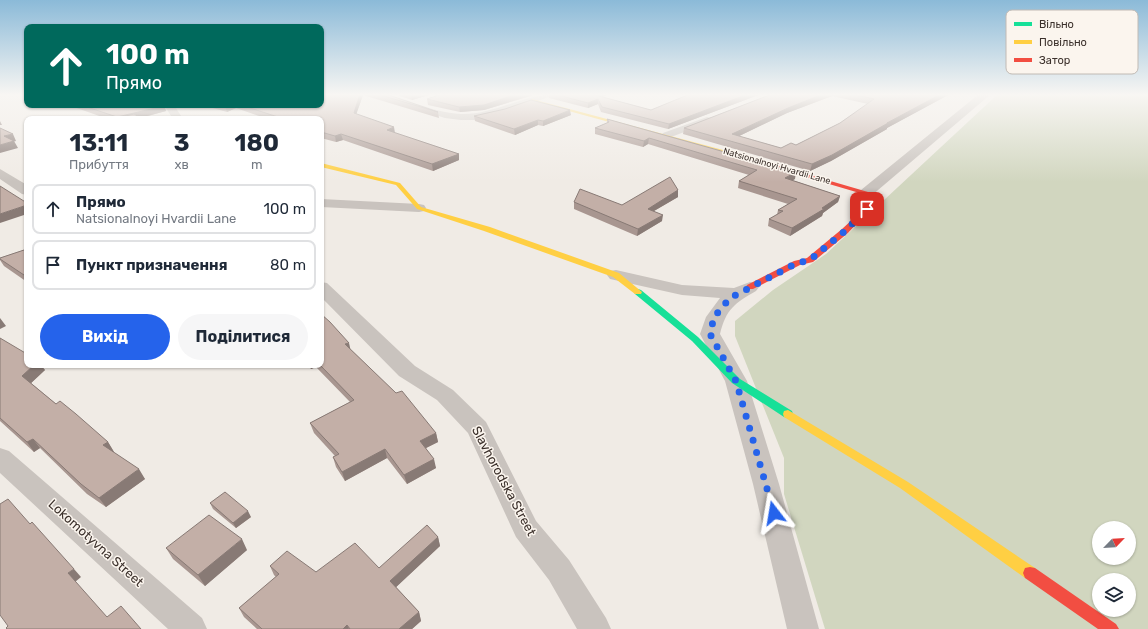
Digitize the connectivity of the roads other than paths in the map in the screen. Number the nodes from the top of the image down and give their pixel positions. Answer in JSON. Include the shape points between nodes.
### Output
{"nodes":[{"id":1,"x":623,"y":123,"type":"edge"},
{"id":2,"x":698,"y":123,"type":"edge"},
{"id":3,"x":950,"y":123,"type":"edge"},
{"id":4,"x":667,"y":135,"type":"junction"},
{"id":5,"x":324,"y":166,"type":"edge"},
{"id":6,"x":0,"y":173,"type":"edge"},
{"id":7,"x":24,"y":189,"type":"edge"},
{"id":8,"x":866,"y":193,"type":"junction"},
{"id":9,"x":324,"y":203,"type":"edge"},
{"id":10,"x":419,"y":208,"type":"junction"},
{"id":11,"x":616,"y":274,"type":"junction"},
{"id":12,"x":324,"y":290,"type":"edge"},
{"id":13,"x":744,"y":291,"type":"junction"},
{"id":14,"x":736,"y":381,"type":"junction"},
{"id":15,"x":0,"y":458,"type":"edge"},
{"id":16,"x":191,"y":629,"type":"edge"},
{"id":17,"x":595,"y":629,"type":"edge"},
{"id":18,"x":803,"y":629,"type":"edge"},
{"id":19,"x":1111,"y":629,"type":"edge"}],
"edges":[{"from":1,"to":4,"type":"street","name":"Natsionalnoyi Hvardii Lane"},
{"from":2,"to":4,"type":"street"},
{"from":3,"to":8,"type":"street"},
{"from":4,"to":8,"type":"street","name":"Natsionalnoyi Hvardii Lane"},
{"from":5,"to":10,"type":"street","via":[[398,184]]},
{"from":6,"to":7,"type":"street"},
{"from":8,"to":13,"type":"street","via":[[867,209],[810,260],[797,263]]},
{"from":9,"to":10,"type":"street"},
{"from":10,"to":11,"type":"street"},
{"from":11,"to":13,"type":"street","via":[[682,290]]},
{"from":11,"to":14,"type":"street","via":[[695,339]]},
{"from":12,"to":17,"type":"street","name":"Slavhorodska Street","via":[[407,371],[445,395],[478,428],[526,529],[559,570]]},
{"from":13,"to":14,"type":"street","via":[[730,298],[714,317],[710,334]]},
{"from":14,"to":18,"type":"street","via":[[766,484]]},
{"from":14,"to":19,"type":"street","via":[[830,442],[904,485]]},
{"from":15,"to":16,"type":"street","name":"Lokomotyvna Street"}]}
